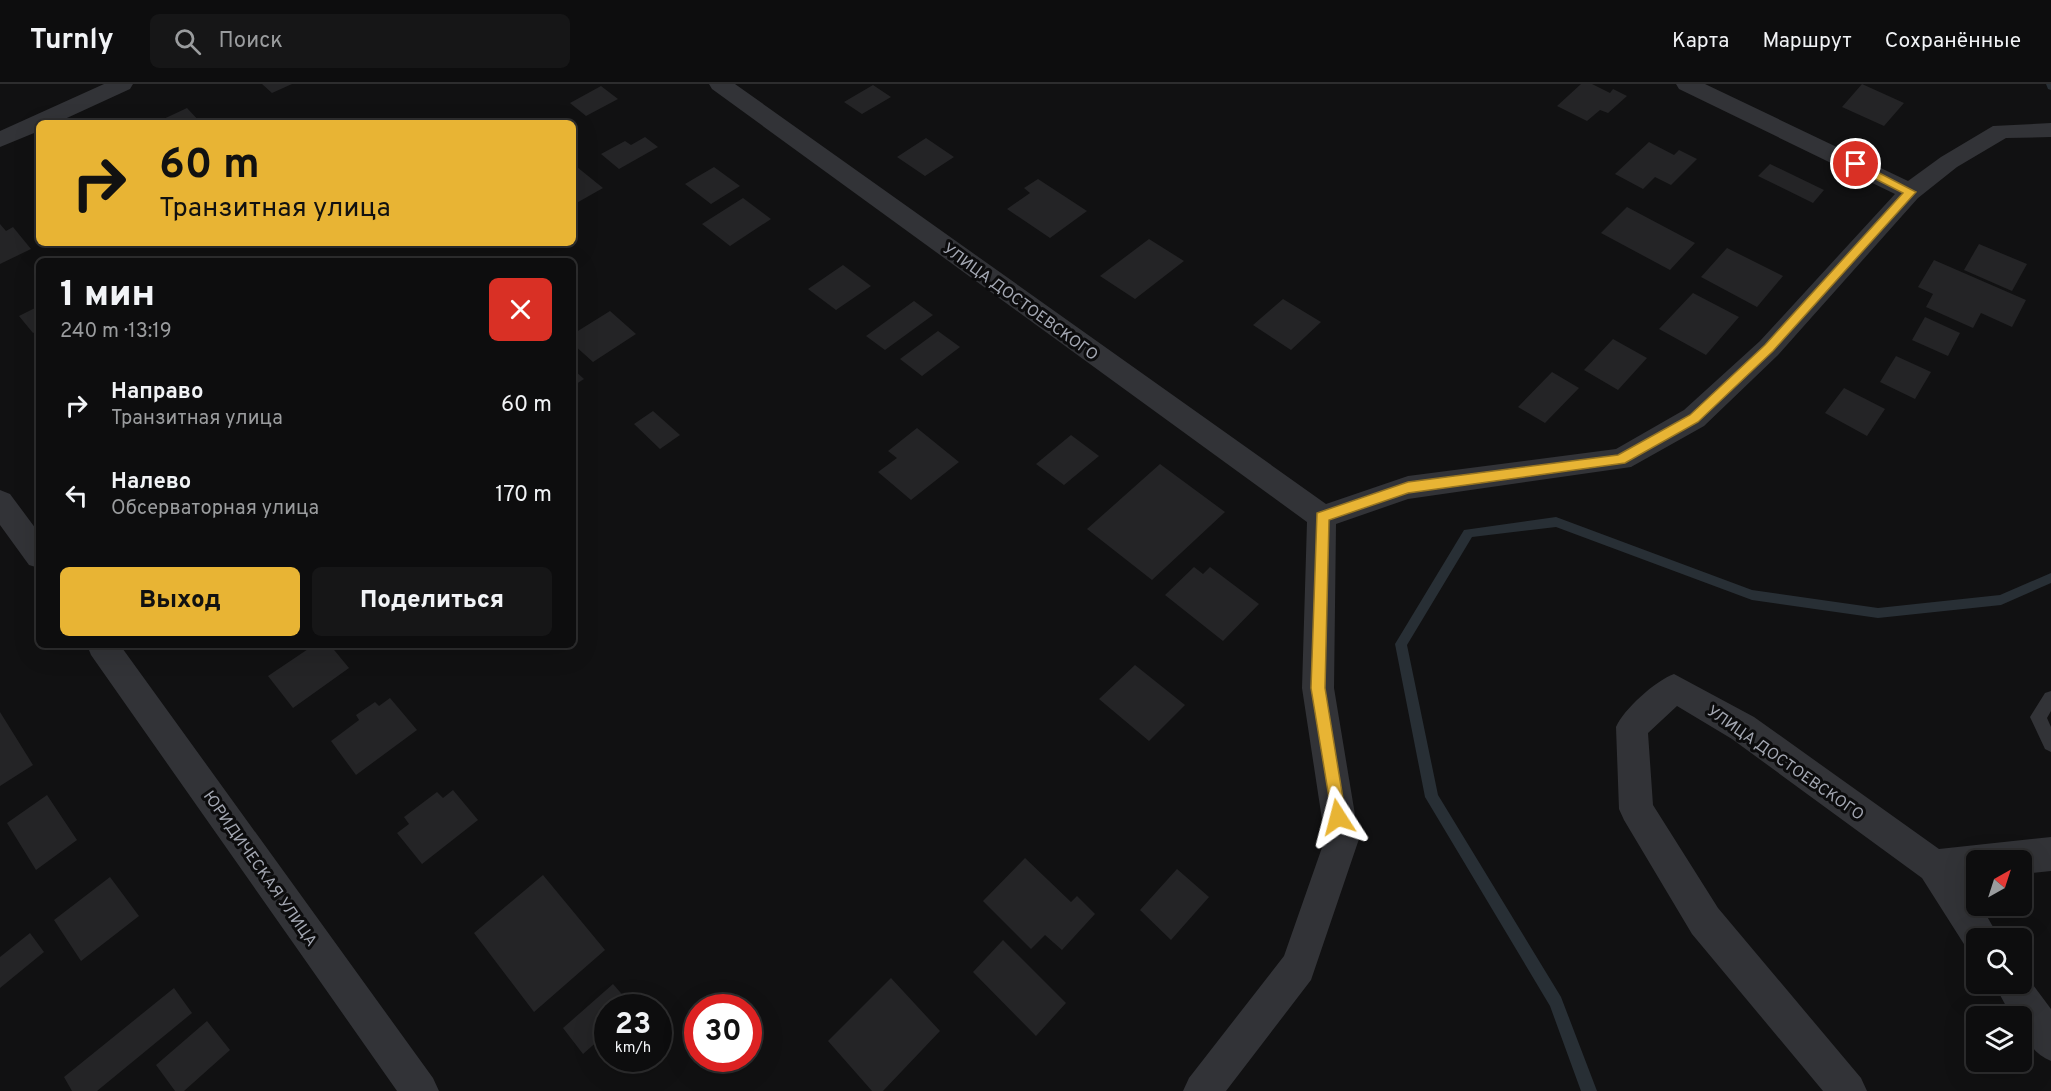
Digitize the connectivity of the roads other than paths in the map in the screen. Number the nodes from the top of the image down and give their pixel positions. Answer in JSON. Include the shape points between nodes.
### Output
{"nodes":[{"id":1,"x":122,"y":84,"type":"edge"},
{"id":2,"x":720,"y":84,"type":"edge"},
{"id":3,"x":1687,"y":84,"type":"edge"},
{"id":4,"x":44,"y":120,"type":"edge"},
{"id":5,"x":36,"y":123,"type":"edge"},
{"id":6,"x":2051,"y":130,"type":"edge"},
{"id":7,"x":0,"y":140,"type":"edge"},
{"id":8,"x":1910,"y":192,"type":"junction"},
{"id":9,"x":0,"y":502,"type":"edge"},
{"id":10,"x":1322,"y":517,"type":"junction"},
{"id":11,"x":36,"y":552,"type":"edge"},
{"id":12,"x":104,"y":648,"type":"edge"},
{"id":13,"x":2051,"y":698,"type":"edge"},
{"id":14,"x":2051,"y":744,"type":"edge"},
{"id":15,"x":2051,"y":854,"type":"edge"},
{"id":16,"x":2032,"y":856,"type":"edge"},
{"id":17,"x":1966,"y":863,"type":"edge"},
{"id":18,"x":1934,"y":866,"type":"junction"},
{"id":19,"x":1975,"y":928,"type":"edge"},
{"id":20,"x":2019,"y":994,"type":"edge"},
{"id":21,"x":2051,"y":1042,"type":"edge"},
{"id":22,"x":420,"y":1091,"type":"edge"},
{"id":23,"x":1202,"y":1091,"type":"edge"},
{"id":24,"x":1848,"y":1091,"type":"edge"}],
"edges":[{"from":1,"to":4,"type":"street"},
{"from":2,"to":10,"type":"street","name":"УЛИЦА ДОСТОЕВСКОГО"},
{"from":3,"to":8,"type":"street"},
{"from":5,"to":7,"type":"street"},
{"from":6,"to":8,"type":"street","via":[[2001,131],[1949,162]]},
{"from":8,"to":10,"type":"street","via":[[1769,348],[1694,418],[1621,459],[1408,488]]},
{"from":9,"to":11,"type":"street"},
{"from":10,"to":23,"type":"street","via":[[1318,688],[1341,839],[1298,967]]},
{"from":12,"to":22,"type":"street","name":"ЮРИДИЧЕСКАЯ УЛИЦА"},
{"from":13,"to":14,"type":"lane","via":[[2038,717]]},
{"from":15,"to":16,"type":"street"},
{"from":17,"to":18,"type":"street"},
{"from":18,"to":19,"type":"street","name":"УЛИЦА ДОСТОЕВСКОГО"},
{"from":18,"to":24,"type":"street","name":"УЛИЦА ДОСТОЕВСКОГО","via":[[1743,728],[1674,688],[1632,728],[1636,809],[1706,921]]},
{"from":20,"to":21,"type":"street"}]}
